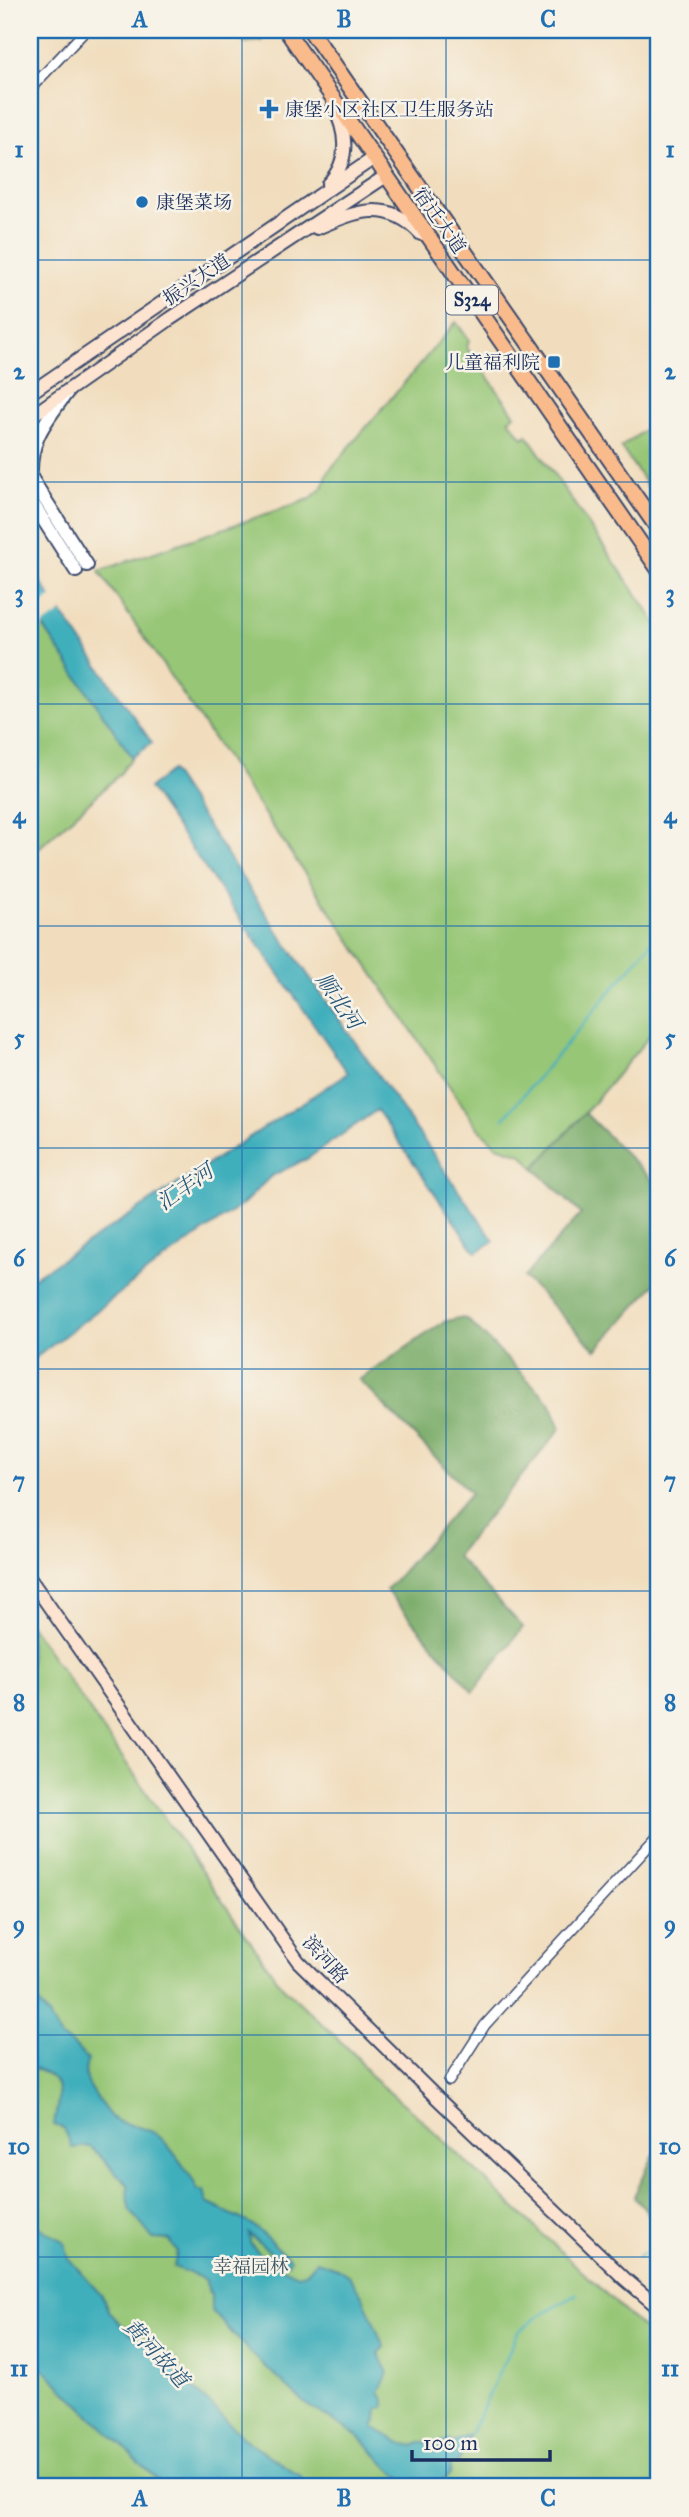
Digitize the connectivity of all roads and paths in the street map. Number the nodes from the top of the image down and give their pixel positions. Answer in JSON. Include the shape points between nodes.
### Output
{"nodes":[{"id":1,"x":86,"y":30,"type":"edge"},
{"id":2,"x":286,"y":30,"type":"edge"},
{"id":3,"x":310,"y":30,"type":"edge"},
{"id":4,"x":314,"y":71,"type":"junction"},
{"id":5,"x":30,"y":89,"type":"edge"},
{"id":6,"x":374,"y":158,"type":"junction"},
{"id":7,"x":386,"y":176,"type":"junction"},
{"id":8,"x":278,"y":224,"type":"junction"},
{"id":9,"x":285,"y":242,"type":"junction"},
{"id":10,"x":445,"y":260,"type":"junction"},
{"id":11,"x":55,"y":376,"type":"junction"},
{"id":12,"x":30,"y":387,"type":"edge"},
{"id":13,"x":71,"y":388,"type":"junction"},
{"id":14,"x":30,"y":393,"type":"edge"},
{"id":15,"x":30,"y":417,"type":"edge"},
{"id":16,"x":30,"y":477,"type":"edge"},
{"id":17,"x":31,"y":501,"type":"edge"},
{"id":18,"x":659,"y":530,"type":"edge"},
{"id":19,"x":659,"y":570,"type":"edge"},
{"id":20,"x":30,"y":1579,"type":"edge"},
{"id":21,"x":659,"y":1835,"type":"edge"},
{"id":22,"x":449,"y":2081,"type":"dead end"},
{"id":23,"x":659,"y":2308,"type":"edge"}],
"edges":[{"from":1,"to":5,"type":"street"},
{"from":2,"to":4,"type":"main road","name":"宿迁大道","number":"S324"},
{"from":3,"to":18,"type":"main road","name":"宿迁大道","number":"S324"},
{"from":4,"to":6,"type":"main road","name":"宿迁大道","number":"S324"},
{"from":4,"to":8,"type":"main road","via":[[344,133],[345,158],[327,184]]},
{"from":6,"to":7,"type":"main road","name":"宿迁大道","number":"S324"},
{"from":6,"to":8,"type":"main road","name":"振兴大道"},
{"from":7,"to":9,"type":"main road","name":"振兴大道"},
{"from":7,"to":10,"type":"main road","name":"宿迁大道","number":"S324"},
{"from":8,"to":11,"type":"main road","name":"振兴大道"},
{"from":9,"to":10,"type":"main road","via":[[353,213],[372,210],[409,221]]},
{"from":9,"to":13,"type":"main road","name":"振兴大道"},
{"from":10,"to":19,"type":"main road","name":"宿迁大道","number":"S324"},
{"from":11,"to":12,"type":"street"},
{"from":11,"to":14,"type":"main road","name":"振兴大道"},
{"from":13,"to":15,"type":"main road","name":"振兴大道"},
{"from":13,"to":16,"type":"street","via":[[36,438]]},
{"from":16,"to":17,"type":"street","via":[[82,568]]},
{"from":20,"to":23,"type":"main road","name":"滨河路","via":[[299,1961]]},
{"from":21,"to":22,"type":"street","via":[[485,2025]]}]}
